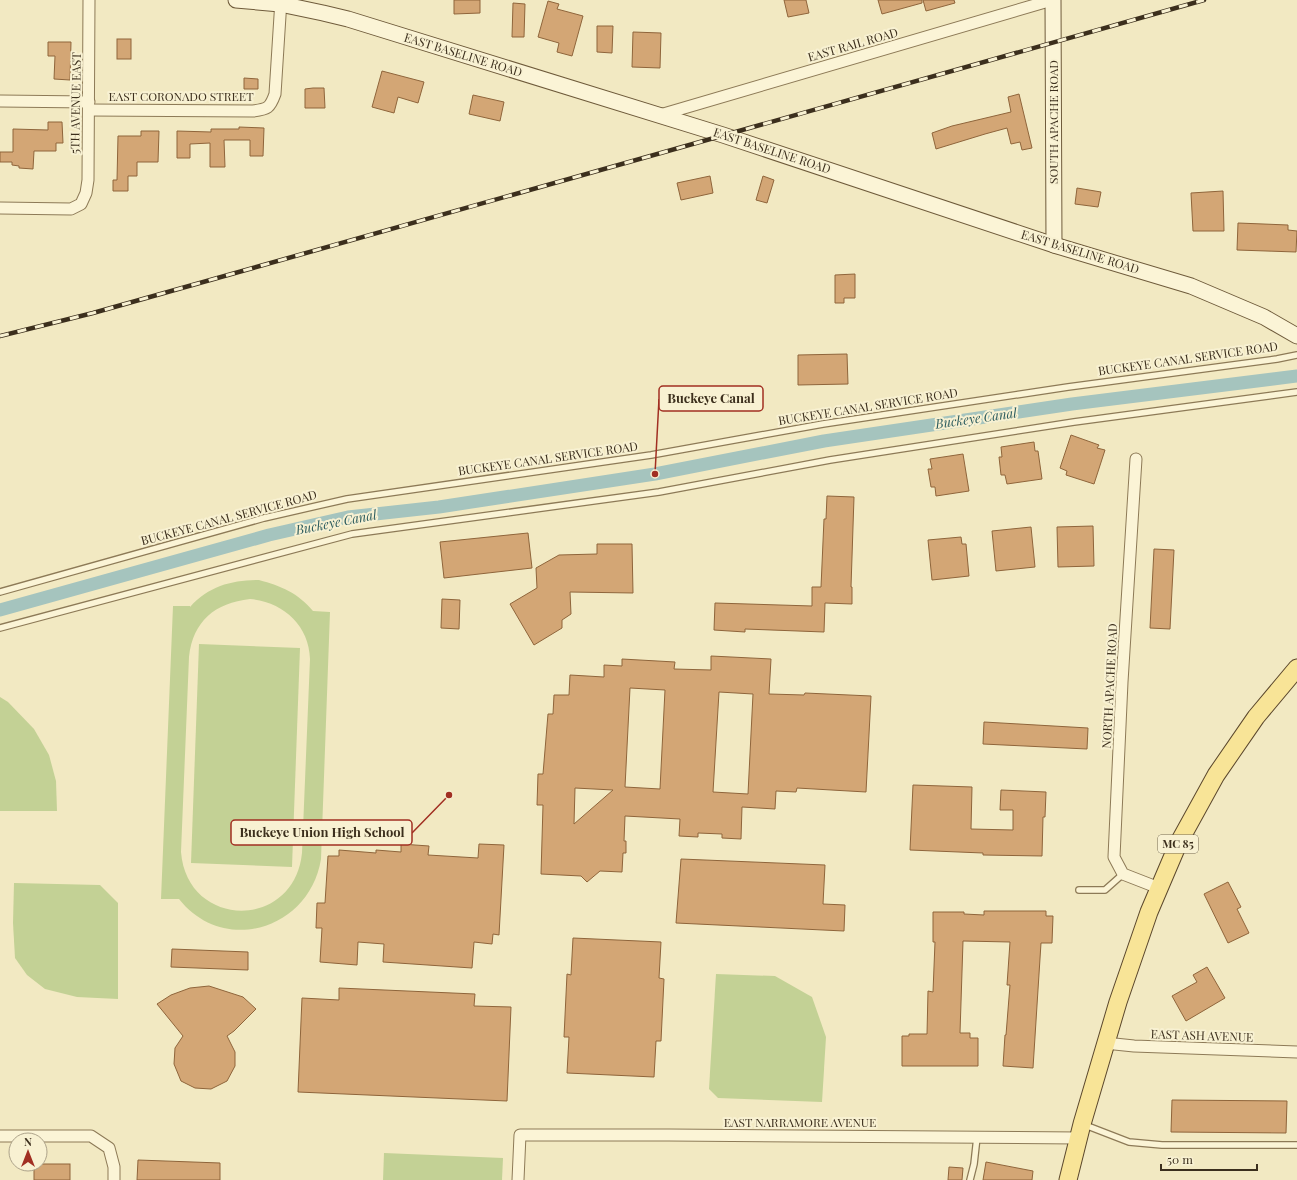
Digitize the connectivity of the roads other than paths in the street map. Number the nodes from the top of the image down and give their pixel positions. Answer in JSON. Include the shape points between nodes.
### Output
{"nodes":[{"id":1,"x":89,"y":0,"type":"edge"},
{"id":2,"x":236,"y":0,"type":"edge"},
{"id":3,"x":1053,"y":0,"type":"edge"},
{"id":4,"x":280,"y":2,"type":"edge"},
{"id":5,"x":0,"y":101,"type":"edge"},
{"id":6,"x":89,"y":106,"type":"junction"},
{"id":7,"x":660,"y":115,"type":"junction"},
{"id":8,"x":0,"y":208,"type":"edge"},
{"id":9,"x":1054,"y":244,"type":"junction"},
{"id":10,"x":1297,"y":336,"type":"edge"},
{"id":11,"x":1297,"y":355,"type":"edge"},
{"id":12,"x":1297,"y":392,"type":"edge"},
{"id":13,"x":1136,"y":459,"type":"dead end"},
{"id":14,"x":0,"y":592,"type":"edge"},
{"id":15,"x":0,"y":628,"type":"edge"},
{"id":16,"x":1297,"y":668,"type":"edge"},
{"id":17,"x":1123,"y":874,"type":"junction"},
{"id":18,"x":1159,"y":888,"type":"junction"},
{"id":19,"x":1079,"y":890,"type":"dead end"},
{"id":20,"x":1106,"y":1043,"type":"junction"},
{"id":21,"x":1297,"y":1052,"type":"edge"},
{"id":22,"x":1080,"y":1131,"type":"junction"},
{"id":23,"x":0,"y":1136,"type":"edge"},
{"id":24,"x":977,"y":1137,"type":"junction"},
{"id":25,"x":1297,"y":1145,"type":"edge"},
{"id":26,"x":114,"y":1180,"type":"edge"},
{"id":27,"x":518,"y":1180,"type":"edge"},
{"id":28,"x":970,"y":1180,"type":"edge"},
{"id":29,"x":1068,"y":1180,"type":"edge"}],
"edges":[{"from":1,"to":6,"type":"street","name":"5TH AVENUE EAST"},
{"from":2,"to":4,"type":"main road","name":"EAST BASELINE ROAD"},
{"from":3,"to":7,"type":"street","name":"EAST RAIL ROAD"},
{"from":3,"to":9,"type":"main road","name":"SOUTH APACHE ROAD"},
{"from":4,"to":6,"type":"street","name":"EAST CORONADO STREET","via":[[275,94],[271,105],[264,110]]},
{"from":4,"to":7,"type":"main road","name":"EAST BASELINE ROAD","via":[[348,19]]},
{"from":5,"to":6,"type":"street","name":"EAST CORONADO STREET"},
{"from":6,"to":8,"type":"street","name":"5TH AVENUE EAST","via":[[88,180],[81,204],[71,208]]},
{"from":7,"to":9,"type":"main road","name":"EAST BASELINE ROAD"},
{"from":9,"to":10,"type":"main road","name":"EAST BASELINE ROAD","via":[[1190,286],[1264,317]]},
{"from":11,"to":14,"type":"lane","name":"BUCKEYE CANAL SERVICE ROAD","via":[[823,424],[651,455],[347,499],[264,518]]},
{"from":12,"to":15,"type":"lane","via":[[1074,422],[853,456],[659,492],[352,534]]},
{"from":13,"to":17,"type":"street","name":"NORTH APACHE ROAD","via":[[1114,858]]},
{"from":16,"to":18,"type":"main road","number":"MC 85","via":[[1256,717],[1216,775],[1178,844]]},
{"from":17,"to":18,"type":"street"},
{"from":17,"to":19,"type":"lane","via":[[1105,890]]},
{"from":18,"to":20,"type":"main road","number":"MC 85"},
{"from":20,"to":21,"type":"street","name":"EAST ASH AVENUE"},
{"from":20,"to":22,"type":"main road","number":"MC 85"},
{"from":22,"to":24,"type":"street","name":"EAST NARRAMORE AVENUE"},
{"from":22,"to":25,"type":"lane","via":[[1129,1142],[1162,1145]]},
{"from":22,"to":29,"type":"main road","number":"MC 85"},
{"from":23,"to":26,"type":"street","via":[[91,1136],[109,1148],[114,1167]]},
{"from":24,"to":27,"type":"street","name":"EAST NARRAMORE AVENUE","via":[[520,1135]]},
{"from":24,"to":28,"type":"lane"}]}
